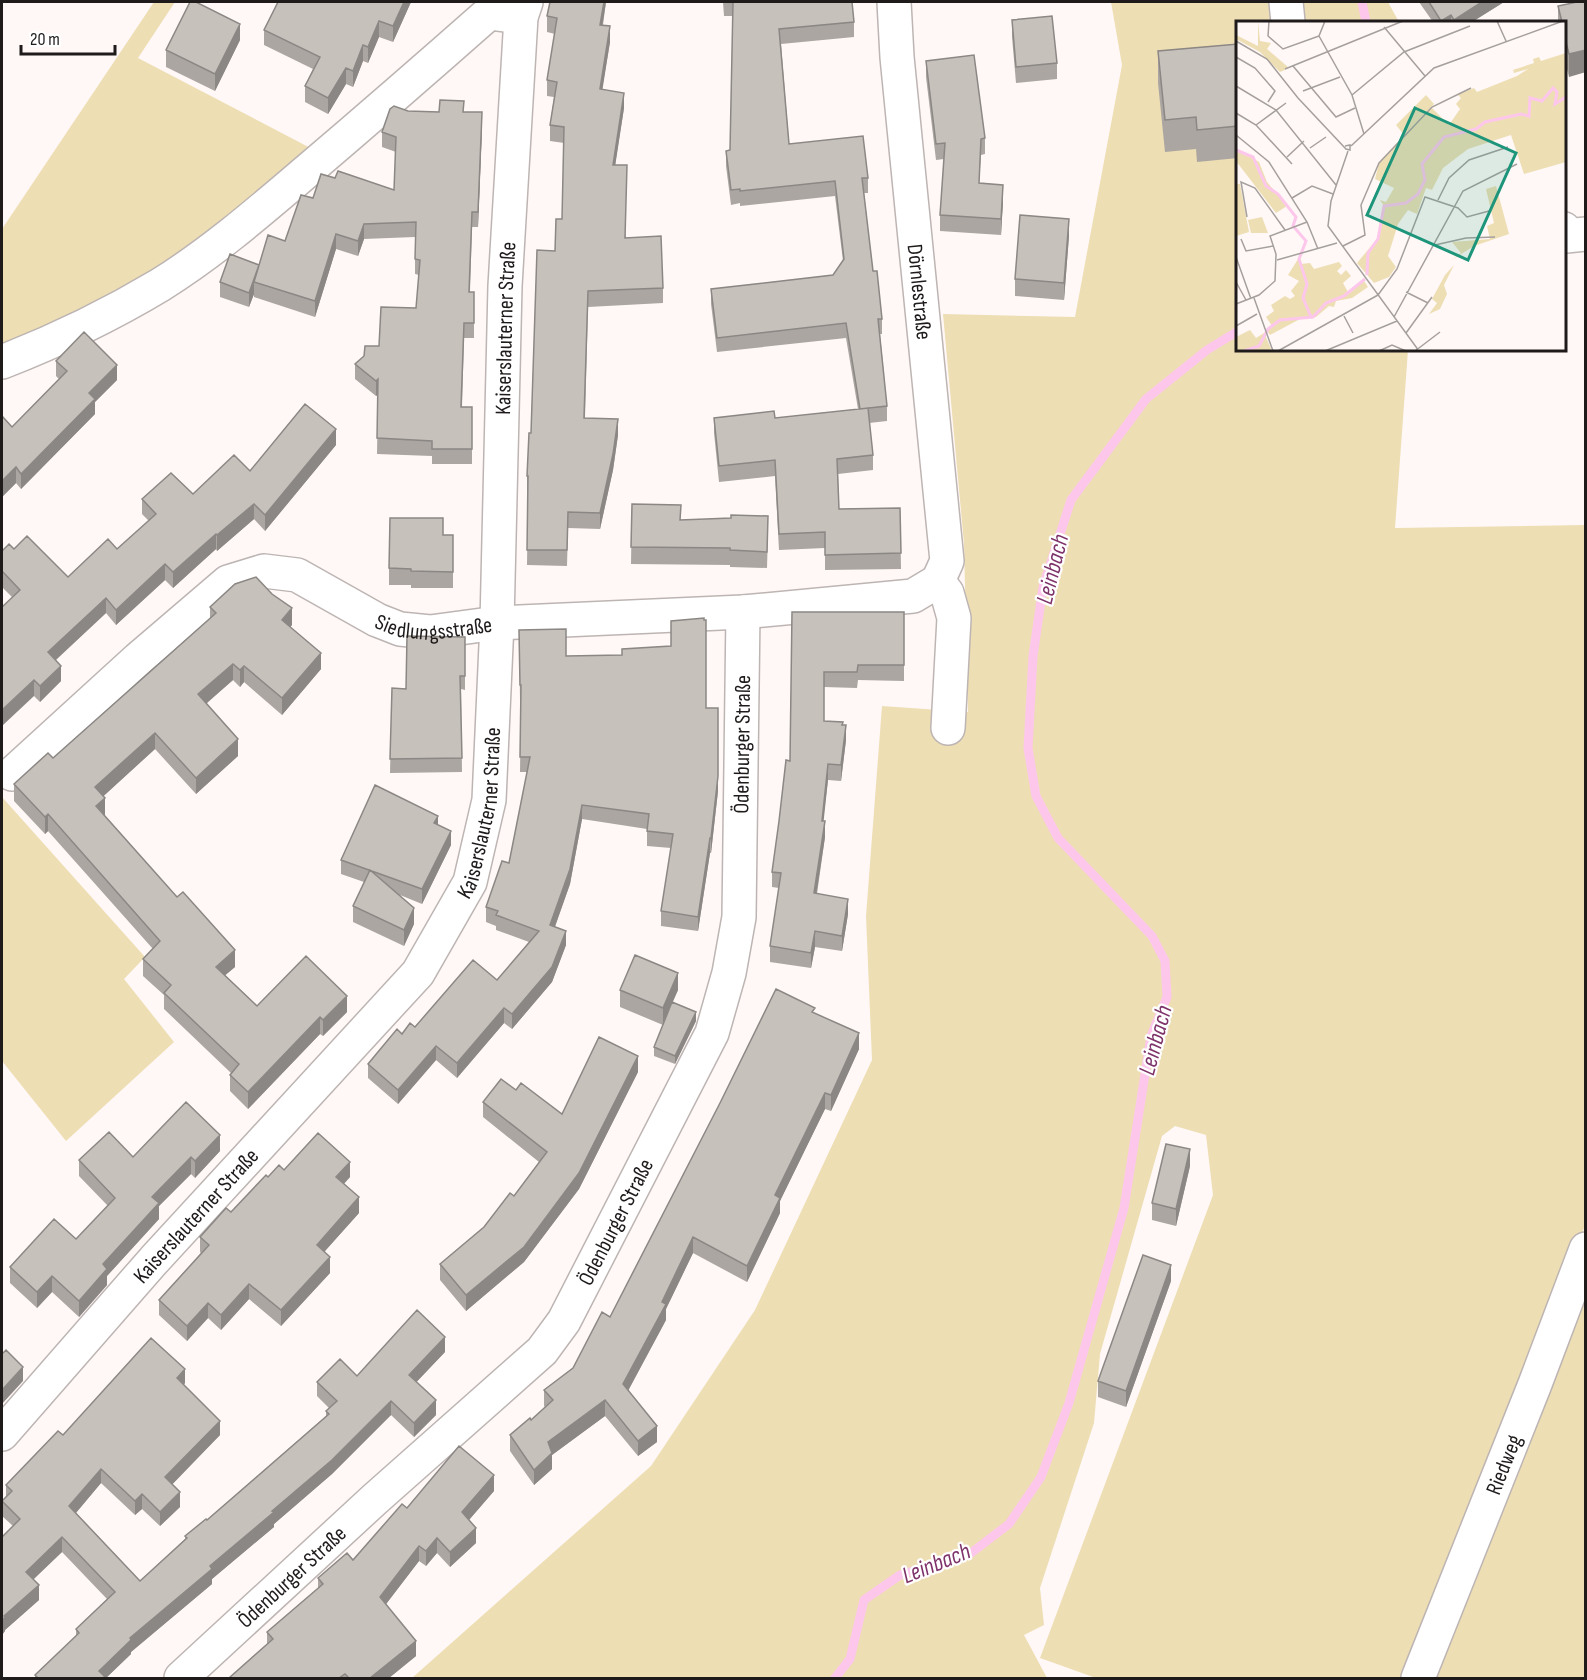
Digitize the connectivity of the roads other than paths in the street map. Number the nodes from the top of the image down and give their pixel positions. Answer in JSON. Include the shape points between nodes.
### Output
{"nodes":[{"id":1,"x":894,"y":2,"type":"edge"},
{"id":2,"x":1286,"y":2,"type":"edge"},
{"id":3,"x":523,"y":9,"type":"edge"},
{"id":4,"x":1288,"y":21,"type":"edge"},
{"id":5,"x":1586,"y":234,"type":"edge"},
{"id":6,"x":1566,"y":236,"type":"edge"},
{"id":7,"x":2,"y":362,"type":"edge"},
{"id":8,"x":938,"y":581,"type":"junction"},
{"id":9,"x":743,"y":612,"type":"junction"},
{"id":10,"x":497,"y":623,"type":"junction"},
{"id":11,"x":948,"y":728,"type":"dead end"},
{"id":12,"x":12,"y":774,"type":"dead end"},
{"id":13,"x":1586,"y":1249,"type":"edge"},
{"id":14,"x":2,"y":1434,"type":"edge"},
{"id":15,"x":181,"y":1678,"type":"edge"},
{"id":16,"x":1418,"y":1678,"type":"edge"}],
"edges":[{"from":1,"to":8,"type":"street","name":"Dörnlestraße","via":[[947,561]]},
{"from":2,"to":4,"type":"street"},
{"from":3,"to":7,"type":"street","name":"Kaiserslauterner Straße","via":[[489,13],[272,201],[161,284],[95,321]]},
{"from":3,"to":10,"type":"street","name":"Kaiserslauterner Straße","via":[[505,286]]},
{"from":5,"to":6,"type":"street"},
{"from":8,"to":9,"type":"street","name":"Siedlungsstraße","via":[[913,596]]},
{"from":8,"to":11,"type":"street","via":[[947,593],[954,618]]},
{"from":9,"to":10,"type":"street","name":"Siedlungsstraße"},
{"from":9,"to":15,"type":"street","name":"Ödenburger Straße","via":[[739,917],[729,973],[712,1033],[564,1321],[542,1351]]},
{"from":10,"to":12,"type":"street","name":"Siedlungsstraße","via":[[430,632],[400,629],[297,575],[264,571],[228,582]]},
{"from":10,"to":14,"type":"street","name":"Kaiserslauterner Straße","via":[[489,800],[470,882],[418,973],[154,1260]]},
{"from":13,"to":16,"type":"street","name":"Riedweg"}]}
